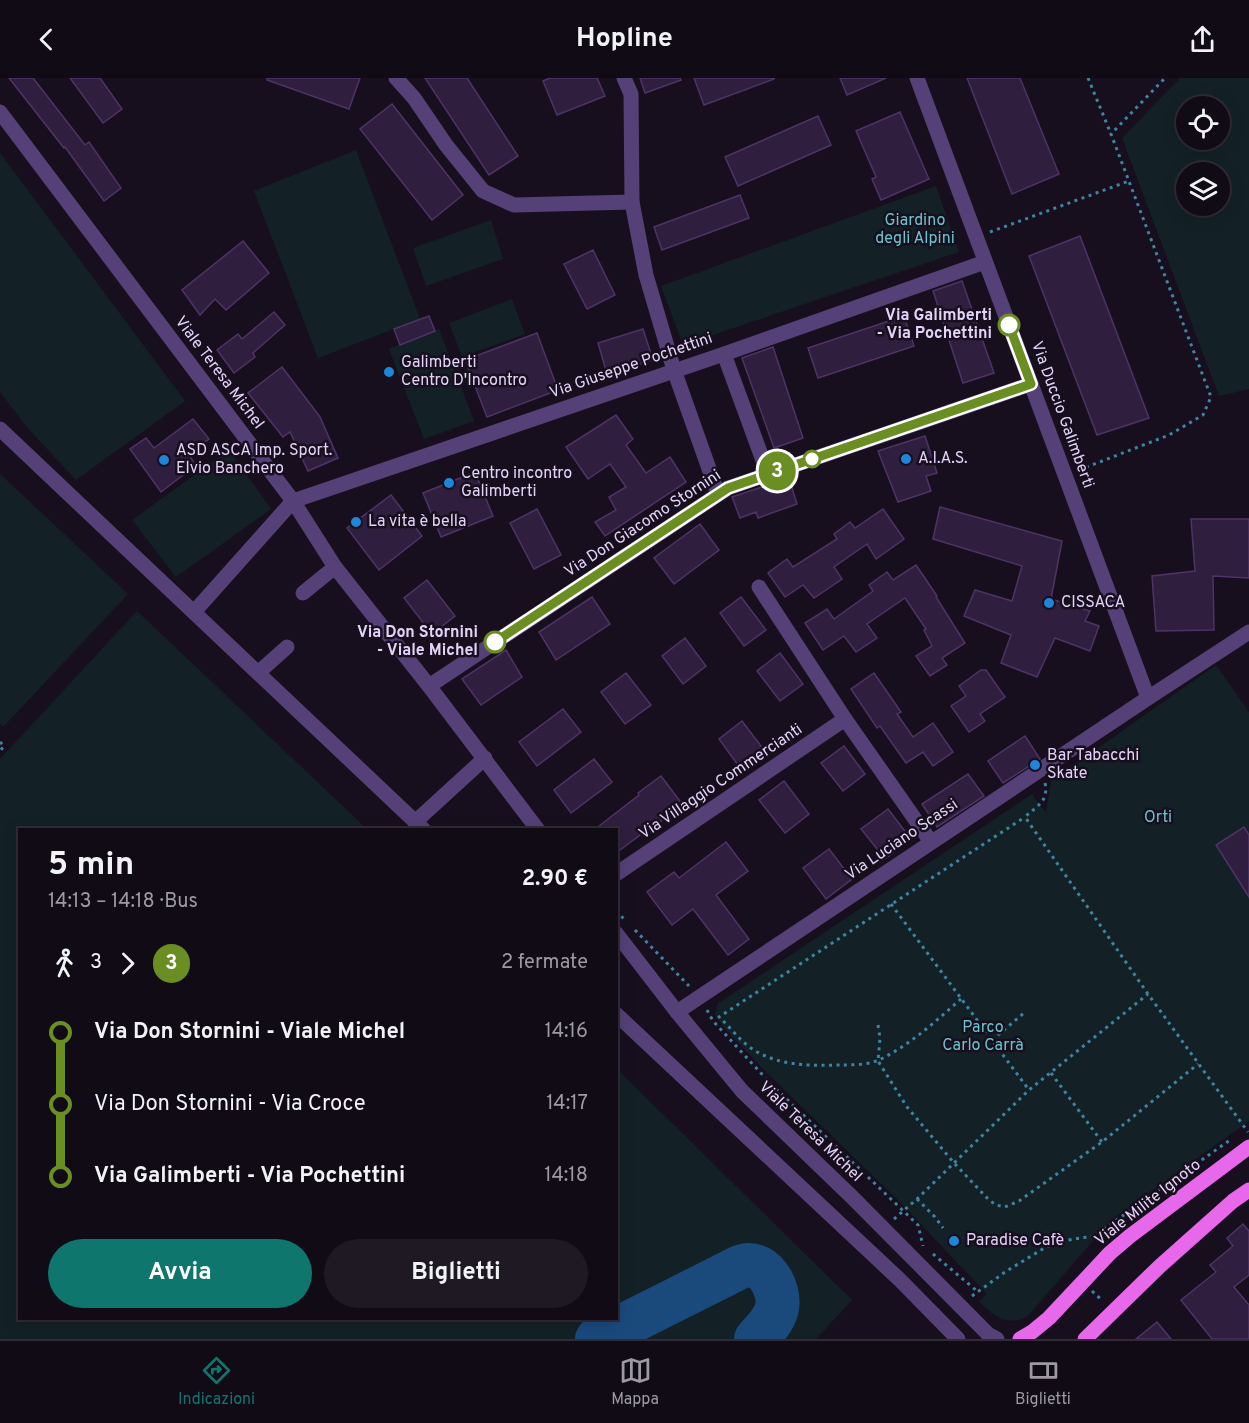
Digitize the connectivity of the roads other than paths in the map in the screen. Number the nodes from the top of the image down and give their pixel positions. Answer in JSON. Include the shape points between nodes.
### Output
{"nodes":[{"id":1,"x":396,"y":78,"type":"edge"},
{"id":2,"x":624,"y":78,"type":"edge"},
{"id":3,"x":917,"y":78,"type":"edge"},
{"id":4,"x":0,"y":112,"type":"edge"},
{"id":5,"x":632,"y":202,"type":"junction"},
{"id":6,"x":985,"y":262,"type":"junction"},
{"id":7,"x":724,"y":354,"type":"junction"},
{"id":8,"x":674,"y":370,"type":"junction"},
{"id":9,"x":1031,"y":384,"type":"junction"},
{"id":10,"x":0,"y":429,"type":"edge"},
{"id":11,"x":768,"y":474,"type":"junction"},
{"id":12,"x":718,"y":494,"type":"junction"},
{"id":13,"x":293,"y":501,"type":"junction"},
{"id":14,"x":335,"y":567,"type":"junction"},
{"id":15,"x":759,"y":587,"type":"dead end"},
{"id":16,"x":303,"y":593,"type":"dead end"},
{"id":17,"x":194,"y":612,"type":"junction"},
{"id":18,"x":1249,"y":632,"type":"edge"},
{"id":19,"x":287,"y":647,"type":"dead end"},
{"id":20,"x":258,"y":673,"type":"junction"},
{"id":21,"x":429,"y":686,"type":"junction"},
{"id":22,"x":1148,"y":698,"type":"junction"},
{"id":23,"x":845,"y":719,"type":"junction"},
{"id":24,"x":484,"y":758,"type":"junction"},
{"id":25,"x":419,"y":826,"type":"edge"},
{"id":26,"x":536,"y":828,"type":"edge"},
{"id":27,"x":931,"y":842,"type":"junction"},
{"id":28,"x":618,"y":873,"type":"edge"},
{"id":29,"x":621,"y":926,"type":"edge"},
{"id":30,"x":677,"y":1012,"type":"junction"},
{"id":31,"x":618,"y":1016,"type":"edge"},
{"id":32,"x":1249,"y":1147,"type":"edge"},
{"id":33,"x":1249,"y":1190,"type":"edge"},
{"id":34,"x":958,"y":1339,"type":"edge"},
{"id":35,"x":997,"y":1339,"type":"edge"},
{"id":36,"x":1020,"y":1339,"type":"edge"},
{"id":37,"x":1085,"y":1339,"type":"edge"}],
"edges":[{"from":1,"to":5,"type":"street","via":[[483,191],[514,205]]},
{"from":2,"to":5,"type":"street","via":[[631,94]]},
{"from":3,"to":6,"type":"street","name":"Via Duccio Galimberti"},
{"from":4,"to":13,"type":"street","name":"Viale Teresa Michel"},
{"from":5,"to":8,"type":"street","via":[[646,275]]},
{"from":6,"to":7,"type":"street","name":"Via Giuseppe Pochettini"},
{"from":6,"to":9,"type":"street","name":"Via Duccio Galimberti"},
{"from":7,"to":8,"type":"street","name":"Via Giuseppe Pochettini"},
{"from":7,"to":11,"type":"street"},
{"from":8,"to":12,"type":"street"},
{"from":8,"to":13,"type":"street","name":"Via Giuseppe Pochettini"},
{"from":9,"to":11,"type":"street","name":"Via Don Giacomo Stornini"},
{"from":9,"to":22,"type":"street","name":"Via Duccio Galimberti"},
{"from":10,"to":17,"type":"street"},
{"from":11,"to":12,"type":"street","name":"Via Don Giacomo Stornini"},
{"from":12,"to":21,"type":"street","name":"Via Don Giacomo Stornini"},
{"from":13,"to":14,"type":"street","name":"Viale Teresa Michel"},
{"from":13,"to":17,"type":"street","name":"Via Giuseppe Pochettini"},
{"from":14,"to":16,"type":"street"},
{"from":14,"to":21,"type":"street","name":"Viale Teresa Michel"},
{"from":15,"to":23,"type":"street"},
{"from":17,"to":20,"type":"street"},
{"from":18,"to":22,"type":"street","name":"Via Luciano Scassi"},
{"from":19,"to":20,"type":"street"},
{"from":20,"to":25,"type":"street"},
{"from":21,"to":24,"type":"street","name":"Viale Teresa Michel"},
{"from":22,"to":27,"type":"street","name":"Via Luciano Scassi"},
{"from":23,"to":27,"type":"street"},
{"from":23,"to":28,"type":"street","name":"Via Villaggio Commercianti"},
{"from":24,"to":25,"type":"street"},
{"from":24,"to":26,"type":"street","name":"Viale Teresa Michel"},
{"from":27,"to":30,"type":"street","name":"Via Luciano Scassi"},
{"from":29,"to":30,"type":"street","name":"Viale Teresa Michel"},
{"from":30,"to":35,"type":"street","name":"Viale Teresa Michel","via":[[742,1091]]},
{"from":31,"to":34,"type":"street"},
{"from":32,"to":36,"type":"main road","name":"Viale Milite Ignoto","via":[[1130,1236],[1042,1325]]},
{"from":33,"to":37,"type":"main road","via":[[1160,1266]]}]}
